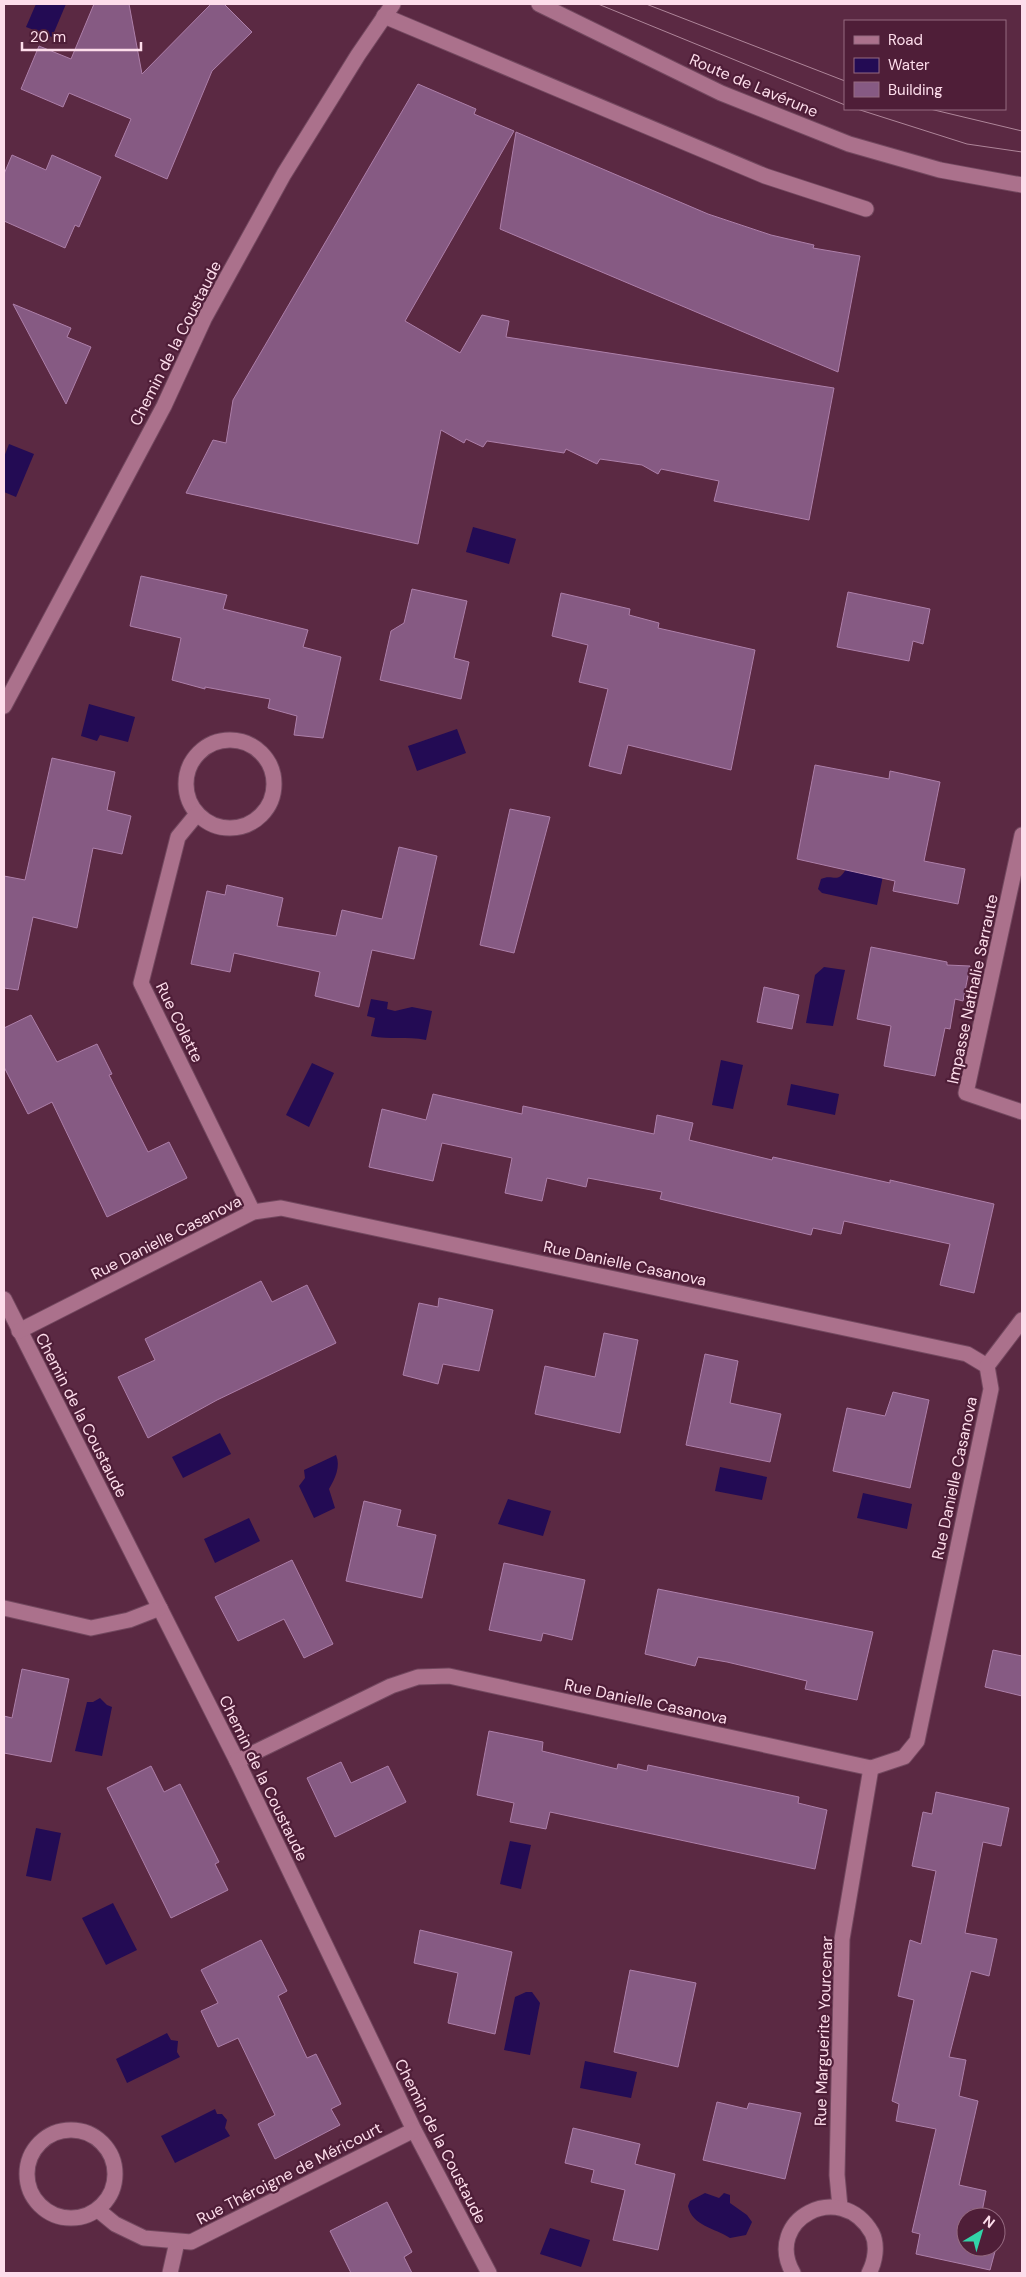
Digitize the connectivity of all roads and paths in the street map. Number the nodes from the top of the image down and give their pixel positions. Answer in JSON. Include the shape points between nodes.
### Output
{"nodes":[{"id":1,"x":539,"y":4,"type":"edge"},
{"id":2,"x":389,"y":10,"type":"edge"},
{"id":3,"x":1022,"y":185,"type":"edge"},
{"id":4,"x":866,"y":208,"type":"dead end"},
{"id":5,"x":4,"y":706,"type":"edge"},
{"id":6,"x":197,"y":814,"type":"junction"},
{"id":7,"x":1022,"y":835,"type":"edge"},
{"id":8,"x":1022,"y":1112,"type":"edge"},
{"id":9,"x":253,"y":1212,"type":"junction"},
{"id":10,"x":4,"y":1299,"type":"edge"},
{"id":11,"x":1022,"y":1320,"type":"edge"},
{"id":12,"x":19,"y":1331,"type":"junction"},
{"id":13,"x":987,"y":1366,"type":"junction"},
{"id":14,"x":4,"y":1608,"type":"edge"},
{"id":15,"x":160,"y":1608,"type":"junction"},
{"id":16,"x":237,"y":1761,"type":"junction"},
{"id":17,"x":871,"y":1768,"type":"junction"},
{"id":18,"x":414,"y":2130,"type":"junction"},
{"id":19,"x":840,"y":2207,"type":"junction"},
{"id":20,"x":98,"y":2210,"type":"junction"},
{"id":21,"x":177,"y":2242,"type":"junction"},
{"id":22,"x":170,"y":2273,"type":"edge"},
{"id":23,"x":489,"y":2273,"type":"edge"},
{"id":24,"x":793,"y":2273,"type":"edge"},
{"id":25,"x":869,"y":2273,"type":"edge"}],
"edges":[{"from":1,"to":3,"type":"street","name":"Route de Lavérune","via":[[721,93],[849,144],[940,170]]},
{"from":2,"to":4,"type":"street","via":[[765,176]]},
{"from":2,"to":5,"type":"street","name":"Chemin de la Coustaude","via":[[284,174],[209,311],[164,406]]},
{"from":6,"to":6,"type":"street","via":[[222,828],[237,828],[262,815],[271,803],[275,788],[268,760],[245,742],[231,739],[203,749],[187,772],[188,794]]},
{"from":6,"to":9,"type":"street","name":"Rue Colette","via":[[178,837],[141,982]]},
{"from":7,"to":8,"type":"street","name":"Impasse Nathalie Sarraute","via":[[966,1093]]},
{"from":9,"to":12,"type":"street","name":"Rue Danielle Casanova"},
{"from":9,"to":13,"type":"street","name":"Rue Danielle Casanova","via":[[281,1208],[291,1210],[968,1354]]},
{"from":10,"to":12,"type":"street","name":"Chemin de la Coustaude"},
{"from":11,"to":13,"type":"street"},
{"from":12,"to":15,"type":"street","name":"Chemin de la Coustaude"},
{"from":13,"to":17,"type":"street","name":"Rue Danielle Casanova","via":[[991,1389],[917,1741],[904,1757]]},
{"from":14,"to":15,"type":"street","via":[[91,1628],[129,1620]]},
{"from":15,"to":16,"type":"street","name":"Chemin de la Coustaude"},
{"from":16,"to":17,"type":"street","name":"Rue Danielle Casanova","via":[[391,1686],[418,1677],[449,1676]]},
{"from":16,"to":18,"type":"street","name":"Chemin de la Coustaude"},
{"from":17,"to":19,"type":"street","name":"Rue Marguerite Yourcenar","via":[[842,1939],[837,2175]]},
{"from":18,"to":21,"type":"street","name":"Rue Théroigne de Méricourt","via":[[191,2242]]},
{"from":18,"to":23,"type":"street","name":"Chemin de la Coustaude"},
{"from":19,"to":24,"type":"street","via":[[809,2211],[798,2221],[789,2234],[786,2250]]},
{"from":19,"to":25,"type":"street","via":[[866,2223],[874,2236],[876,2252]]},
{"from":20,"to":20,"type":"street","via":[[114,2184],[110,2154],[100,2142],[72,2130],[44,2140],[33,2151],[27,2180],[41,2207],[69,2219]]},
{"from":20,"to":21,"type":"street","name":"Rue Théroigne de Méricourt","via":[[116,2224],[144,2238]]},
{"from":21,"to":22,"type":"street"}]}
